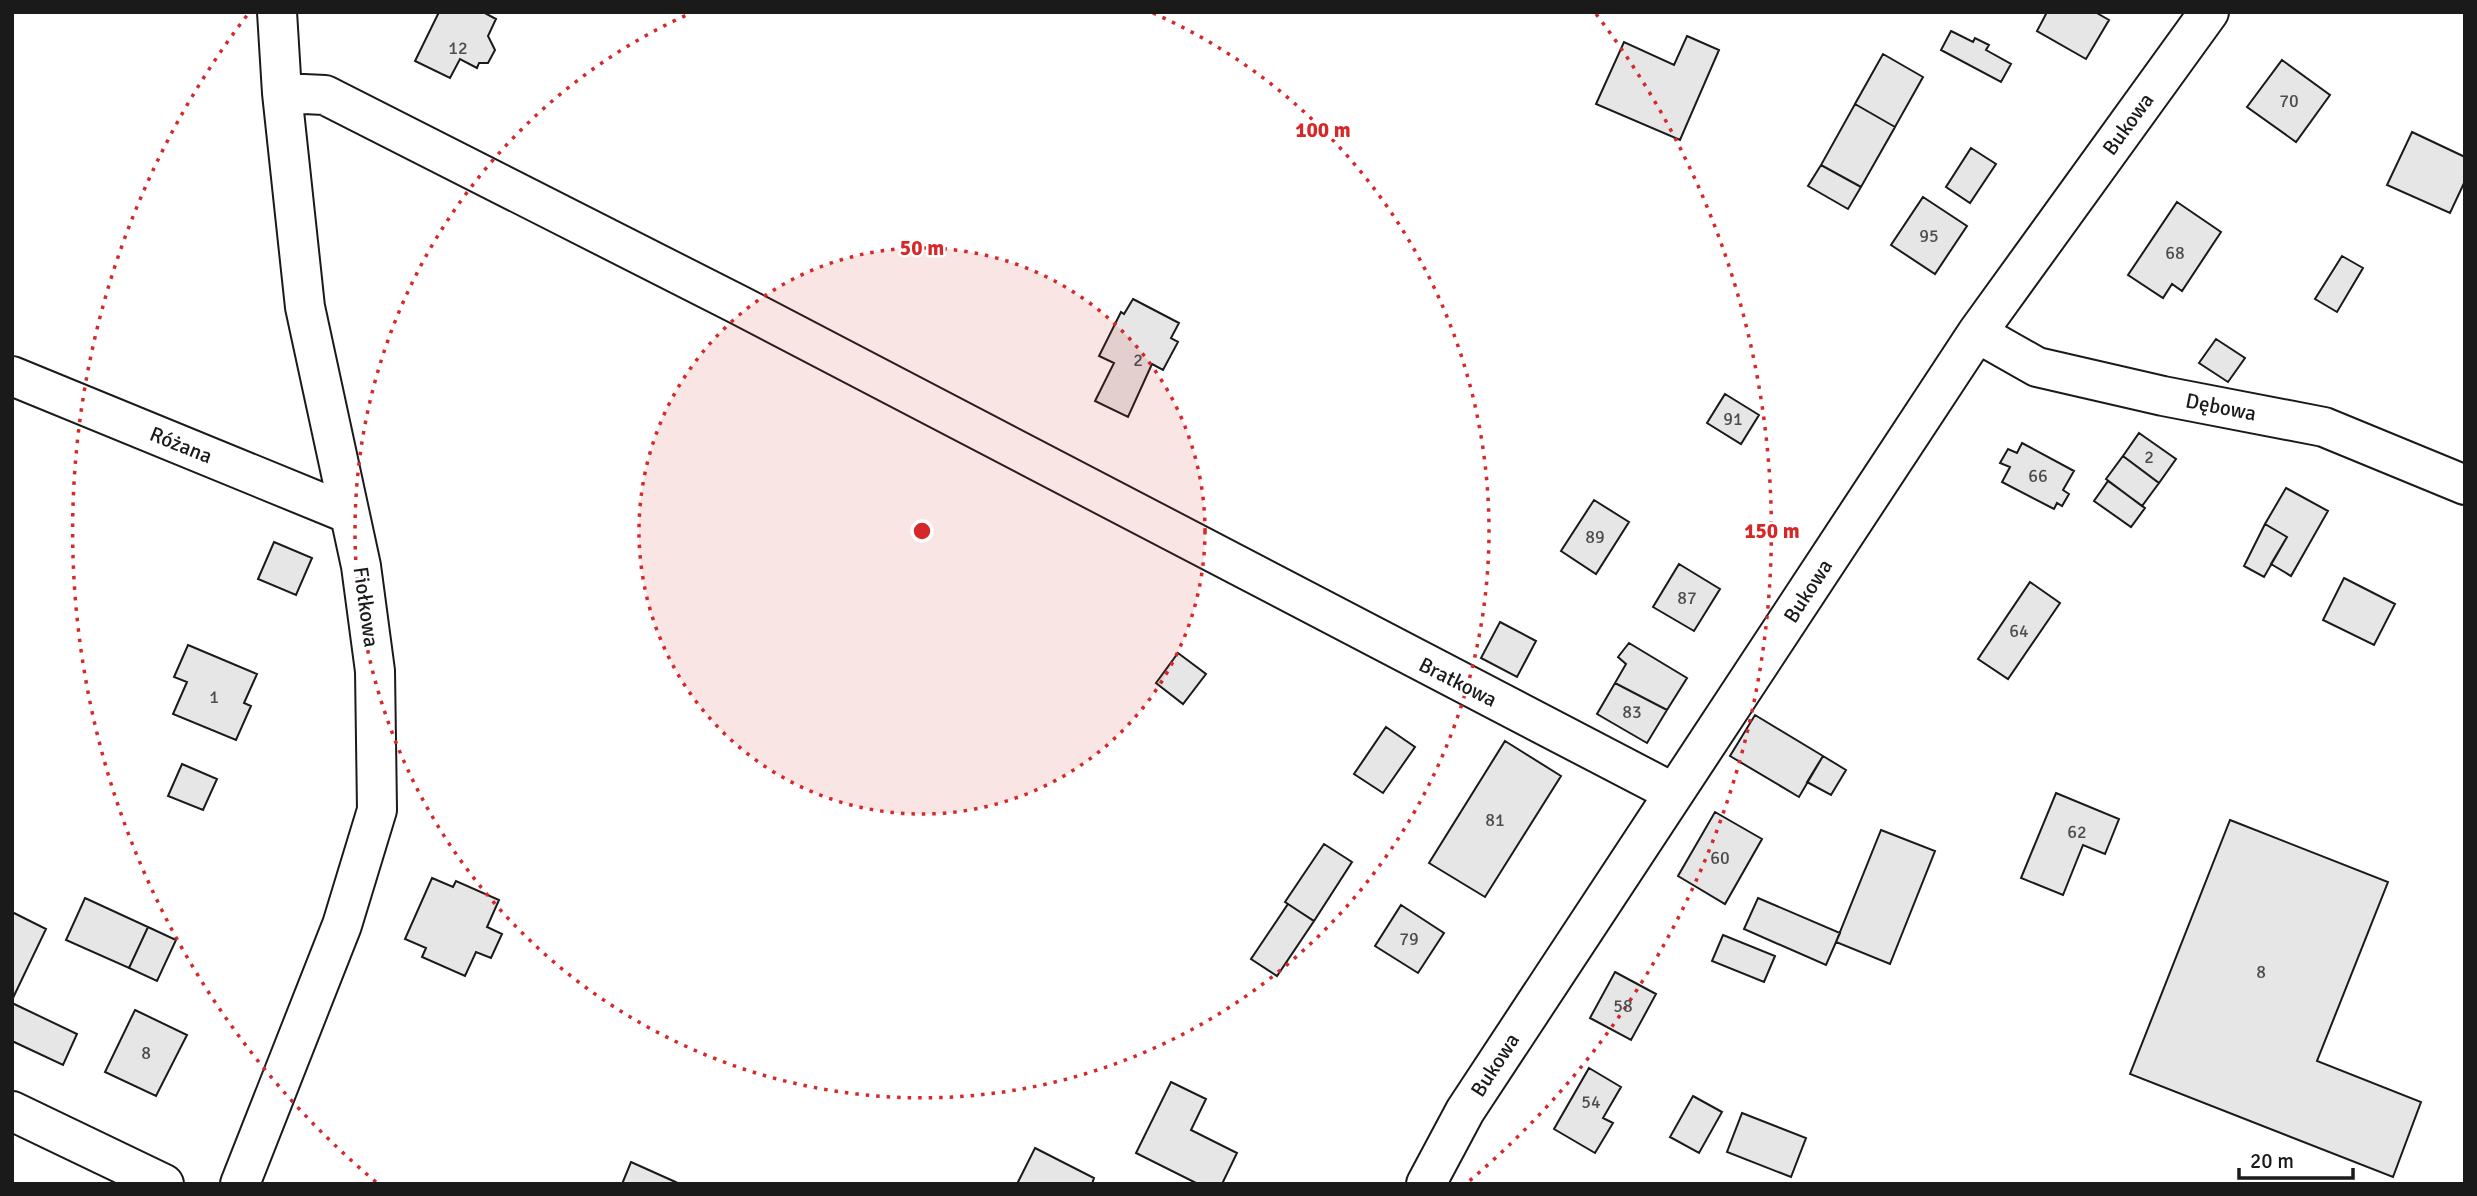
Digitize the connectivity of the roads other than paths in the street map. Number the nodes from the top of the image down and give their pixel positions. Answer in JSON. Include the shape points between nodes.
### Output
{"nodes":[{"id":1,"x":277,"y":12,"type":"edge"},
{"id":2,"x":2209,"y":12,"type":"edge"},
{"id":3,"x":282,"y":93,"type":"junction"},
{"id":4,"x":1977,"y":333,"type":"junction"},
{"id":5,"x":12,"y":376,"type":"edge"},
{"id":6,"x":2465,"y":485,"type":"edge"},
{"id":7,"x":349,"y":514,"type":"junction"},
{"id":8,"x":1674,"y":793,"type":"junction"},
{"id":9,"x":12,"y":1111,"type":"edge"},
{"id":10,"x":164,"y":1184,"type":"edge"},
{"id":11,"x":240,"y":1184,"type":"edge"},
{"id":12,"x":1426,"y":1184,"type":"edge"}],
"edges":[{"from":1,"to":3,"type":"street","name":"Fiołkowa"},
{"from":2,"to":4,"type":"street","name":"Bukowa"},
{"from":3,"to":7,"type":"street","name":"Fiołkowa","via":[[305,307]]},
{"from":3,"to":8,"type":"street","name":"Bratkowa","via":[[325,95],[727,299]]},
{"from":4,"to":6,"type":"street","name":"Dębowa","via":[[2037,367],[2324,427]]},
{"from":4,"to":8,"type":"street","name":"Bukowa"},
{"from":5,"to":7,"type":"street","name":"Różana"},
{"from":7,"to":11,"type":"street","name":"Fiołkowa","via":[[375,671],[377,810],[342,925]]},
{"from":8,"to":12,"type":"street","name":"Bukowa","via":[[1465,1111]]},
{"from":9,"to":10,"type":"street"}]}
